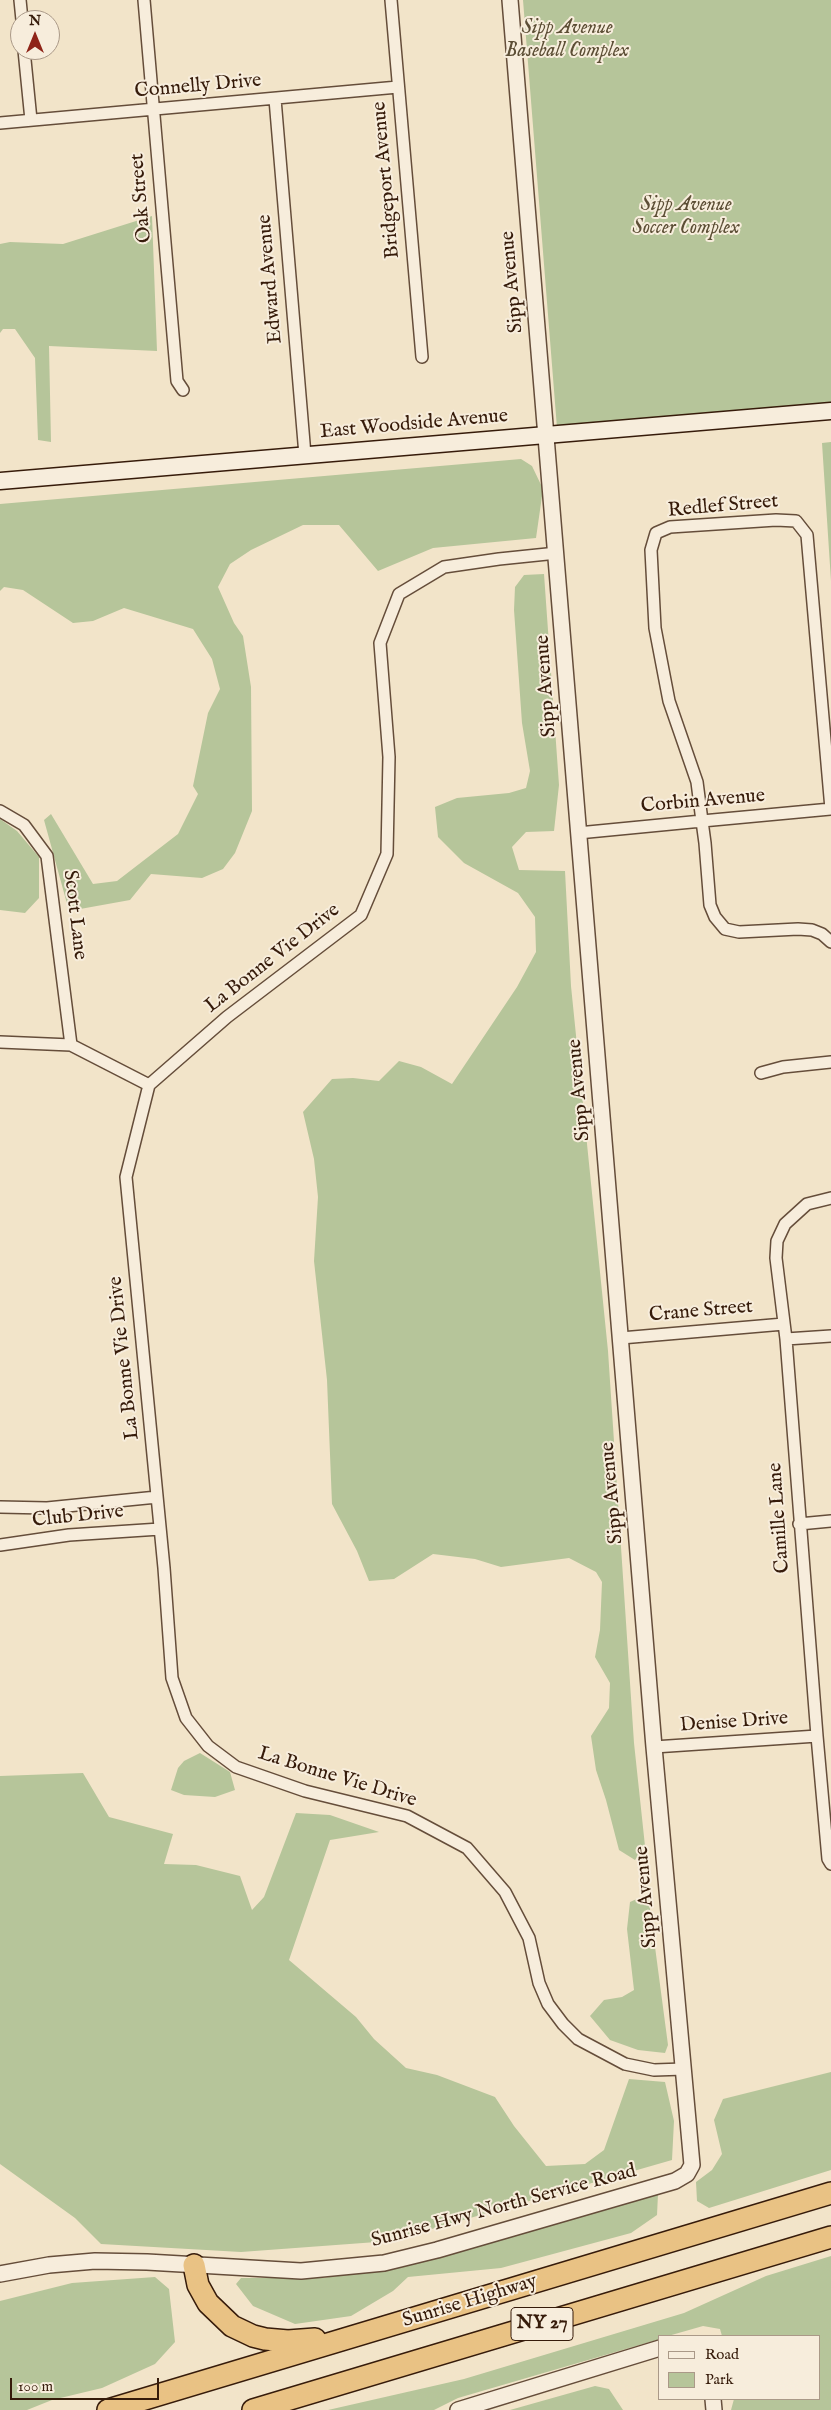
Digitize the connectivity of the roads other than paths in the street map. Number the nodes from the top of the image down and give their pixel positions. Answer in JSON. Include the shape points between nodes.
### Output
{"nodes":[{"id":1,"x":144,"y":0,"type":"edge"},
{"id":2,"x":391,"y":0,"type":"edge"},
{"id":3,"x":510,"y":0,"type":"edge"},
{"id":4,"x":25,"y":60,"type":"edge"},
{"id":5,"x":398,"y":87,"type":"junction"},
{"id":6,"x":275,"y":99,"type":"junction"},
{"id":7,"x":152,"y":110,"type":"junction"},
{"id":8,"x":30,"y":120,"type":"junction"},
{"id":9,"x":0,"y":122,"type":"edge"},
{"id":10,"x":422,"y":357,"type":"dead end"},
{"id":11,"x":183,"y":390,"type":"dead end"},
{"id":12,"x":831,"y":411,"type":"edge"},
{"id":13,"x":547,"y":434,"type":"junction"},
{"id":14,"x":305,"y":455,"type":"junction"},
{"id":15,"x":0,"y":481,"type":"edge"},
{"id":16,"x":557,"y":554,"type":"junction"},
{"id":17,"x":831,"y":809,"type":"edge"},
{"id":18,"x":0,"y":811,"type":"edge"},
{"id":19,"x":702,"y":821,"type":"junction"},
{"id":20,"x":578,"y":833,"type":"junction"},
{"id":21,"x":831,"y":942,"type":"edge"},
{"id":22,"x":0,"y":1042,"type":"edge"},
{"id":23,"x":71,"y":1045,"type":"junction"},
{"id":24,"x":831,"y":1062,"type":"edge"},
{"id":25,"x":761,"y":1073,"type":"dead end"},
{"id":26,"x":149,"y":1085,"type":"junction"},
{"id":27,"x":831,"y":1198,"type":"edge"},
{"id":28,"x":784,"y":1324,"type":"junction"},
{"id":29,"x":831,"y":1336,"type":"edge"},
{"id":30,"x":620,"y":1338,"type":"junction"},
{"id":31,"x":786,"y":1339,"type":"junction"},
{"id":32,"x":157,"y":1497,"type":"junction"},
{"id":33,"x":0,"y":1507,"type":"edge"},
{"id":34,"x":831,"y":1521,"type":"edge"},
{"id":35,"x":799,"y":1524,"type":"junction"},
{"id":36,"x":160,"y":1529,"type":"junction"},
{"id":37,"x":0,"y":1545,"type":"edge"},
{"id":38,"x":817,"y":1736,"type":"junction"},
{"id":39,"x":654,"y":1747,"type":"junction"},
{"id":40,"x":831,"y":1864,"type":"edge"},
{"id":41,"x":684,"y":2069,"type":"junction"},
{"id":42,"x":687,"y":2174,"type":"joint"},
{"id":43,"x":831,"y":2193,"type":"edge"},
{"id":44,"x":831,"y":2237,"type":"edge"},
{"id":45,"x":194,"y":2265,"type":"junction"},
{"id":46,"x":0,"y":2274,"type":"edge"},
{"id":47,"x":379,"y":2329,"type":"junction"},
{"id":48,"x":658,"y":2349,"type":"edge"},
{"id":49,"x":393,"y":2368,"type":"junction"},
{"id":50,"x":108,"y":2410,"type":"edge"},
{"id":51,"x":253,"y":2410,"type":"edge"},
{"id":52,"x":287,"y":2410,"type":"edge"},
{"id":53,"x":458,"y":2410,"type":"edge"}],
"edges":[{"from":1,"to":7,"type":"street","name":"Oak Street"},
{"from":2,"to":5,"type":"street","name":"Bridgeport Avenue"},
{"from":3,"to":13,"type":"street","name":"Sipp Avenue"},
{"from":4,"to":8,"type":"street"},
{"from":5,"to":6,"type":"street","name":"Connelly Drive"},
{"from":5,"to":10,"type":"street","name":"Bridgeport Avenue"},
{"from":6,"to":7,"type":"street","name":"Connelly Drive"},
{"from":6,"to":14,"type":"street","name":"Edward Avenue"},
{"from":7,"to":8,"type":"street","name":"Connelly Drive"},
{"from":7,"to":11,"type":"street","name":"Oak Street","via":[[177,381]]},
{"from":8,"to":9,"type":"street","name":"Connelly Drive"},
{"from":12,"to":13,"type":"main road","name":"East Woodside Avenue"},
{"from":13,"to":14,"type":"main road","name":"East Woodside Avenue"},
{"from":13,"to":16,"type":"street","name":"Sipp Avenue"},
{"from":14,"to":15,"type":"main road","name":"East Woodside Avenue"},
{"from":16,"to":20,"type":"street","name":"Sipp Avenue"},
{"from":16,"to":26,"type":"street","name":"La Bonne Vie Drive","via":[[444,567],[400,594],[380,642],[389,757],[387,854],[361,915],[227,1017]]},
{"from":17,"to":19,"type":"street","name":"Corbin Avenue"},
{"from":17,"to":19,"type":"street","name":"Redlef Street","via":[[807,535],[796,521],[787,520],[670,527],[656,533],[651,550],[655,628],[669,701],[698,782]]},
{"from":18,"to":23,"type":"street","name":"Scott Lane","via":[[24,825],[47,856]]},
{"from":19,"to":20,"type":"street","name":"Corbin Avenue"},
{"from":19,"to":21,"type":"street","via":[[710,905],[715,918],[725,928],[739,932],[798,928],[822,934]]},
{"from":20,"to":30,"type":"street","name":"Sipp Avenue"},
{"from":22,"to":23,"type":"street"},
{"from":23,"to":26,"type":"street"},
{"from":24,"to":25,"type":"street","via":[[783,1067]]},
{"from":26,"to":32,"type":"street","name":"La Bonne Vie Drive","via":[[126,1176]]},
{"from":27,"to":28,"type":"street","name":"Camille Lane","via":[[807,1204],[785,1224],[777,1241]]},
{"from":28,"to":30,"type":"street","name":"Crane Street"},
{"from":28,"to":31,"type":"street","name":"Camille Lane"},
{"from":29,"to":31,"type":"street"},
{"from":30,"to":39,"type":"street","name":"Sipp Avenue"},
{"from":31,"to":35,"type":"street","name":"Camille Lane"},
{"from":32,"to":33,"type":"street","via":[[48,1508]]},
{"from":32,"to":36,"type":"street","name":"La Bonne Vie Drive"},
{"from":34,"to":35,"type":"street"},
{"from":35,"to":38,"type":"street","name":"Camille Lane"},
{"from":36,"to":37,"type":"street","name":"Club Drive","via":[[69,1534]]},
{"from":36,"to":41,"type":"street","name":"La Bonne Vie Drive","via":[[172,1678],[186,1718],[208,1746],[236,1767],[305,1791],[406,1816],[467,1848],[505,1892],[529,1938],[548,2004],[563,2024],[578,2039],[625,2064],[654,2070]]},
{"from":38,"to":39,"type":"street","name":"Denise Drive"},
{"from":38,"to":40,"type":"street","name":"Camille Lane"},
{"from":39,"to":41,"type":"street","name":"Sipp Avenue"},
{"from":41,"to":42,"type":"street","name":"Sipp Avenue","via":[[692,2160]]},
{"from":42,"to":45,"type":"street","name":"Sunrise Hwy North Service Road","via":[[675,2181],[384,2263],[301,2271]]},
{"from":43,"to":47,"type":"highway","name":"Sunrise Highway","number":"NY 27"},
{"from":44,"to":49,"type":"highway","name":"Sunrise Highway","number":"NY 27"},
{"from":45,"to":46,"type":"street","name":"Sunrise Hwy North Service Road","via":[[95,2261]]},
{"from":45,"to":47,"type":"highway","via":[[198,2285],[214,2311],[232,2326],[253,2336],[277,2341],[302,2340]]},
{"from":47,"to":50,"type":"highway","name":"Sunrise Highway","number":"NY 27"},
{"from":48,"to":53,"type":"street"},
{"from":49,"to":51,"type":"highway","name":"Sunrise Highway","number":"NY 27"},
{"from":49,"to":52,"type":"highway"}]}
